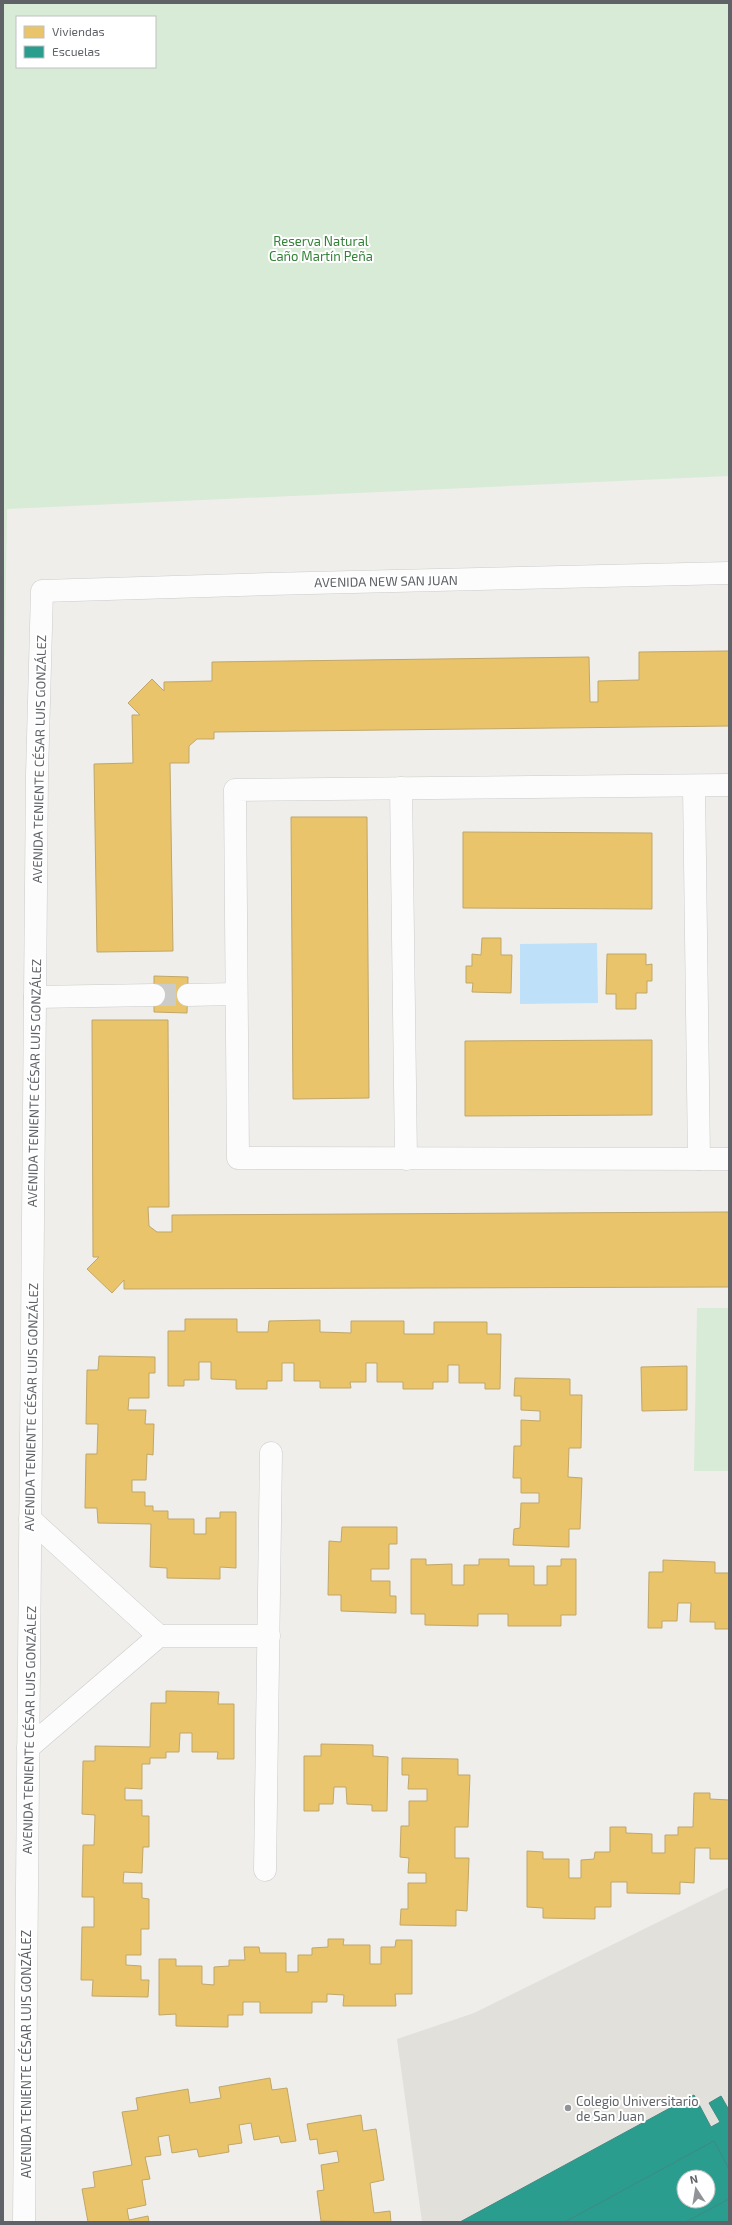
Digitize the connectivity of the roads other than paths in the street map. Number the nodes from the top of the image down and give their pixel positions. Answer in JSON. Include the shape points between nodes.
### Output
{"nodes":[{"id":1,"x":729,"y":573,"type":"edge"},
{"id":2,"x":42,"y":591,"type":"joint"},
{"id":3,"x":729,"y":785,"type":"edge"},
{"id":4,"x":694,"y":786,"type":"junction"},
{"id":5,"x":401,"y":788,"type":"junction"},
{"id":6,"x":235,"y":994,"type":"junction"},
{"id":7,"x":154,"y":995,"type":"tunnel mouth"},
{"id":8,"x":188,"y":995,"type":"tunnel mouth"},
{"id":9,"x":35,"y":997,"type":"junction"},
{"id":10,"x":406,"y":1159,"type":"junction"},
{"id":11,"x":699,"y":1159,"type":"junction"},
{"id":12,"x":729,"y":1159,"type":"edge"},
{"id":13,"x":272,"y":1453,"type":"dead end"},
{"id":14,"x":30,"y":1519,"type":"junction"},
{"id":15,"x":159,"y":1636,"type":"junction"},
{"id":16,"x":269,"y":1636,"type":"junction"},
{"id":17,"x":28,"y":1748,"type":"junction"},
{"id":18,"x":265,"y":1870,"type":"dead end"},
{"id":19,"x":24,"y":2222,"type":"edge"}],
"edges":[{"from":1,"to":2,"type":"street","name":"AVENIDA NEW SAN JUAN"},
{"from":2,"to":9,"type":"street","name":"AVENIDA TENIENTE CÉSAR LUIS GONZÁLEZ"},
{"from":3,"to":4,"type":"street"},
{"from":4,"to":5,"type":"street"},
{"from":4,"to":11,"type":"street"},
{"from":5,"to":6,"type":"street","via":[[235,790]]},
{"from":5,"to":10,"type":"street"},
{"from":6,"to":8,"type":"street"},
{"from":6,"to":10,"type":"street","via":[[238,1158]]},
{"from":7,"to":9,"type":"street"},
{"from":9,"to":14,"type":"street","name":"AVENIDA TENIENTE CÉSAR LUIS GONZÁLEZ"},
{"from":10,"to":11,"type":"street"},
{"from":11,"to":12,"type":"street"},
{"from":13,"to":16,"type":"street"},
{"from":14,"to":15,"type":"street"},
{"from":14,"to":17,"type":"street","name":"AVENIDA TENIENTE CÉSAR LUIS GONZÁLEZ"},
{"from":15,"to":16,"type":"street"},
{"from":15,"to":17,"type":"street"},
{"from":16,"to":18,"type":"street"},
{"from":17,"to":19,"type":"street","name":"AVENIDA TENIENTE CÉSAR LUIS GONZÁLEZ"}]}
